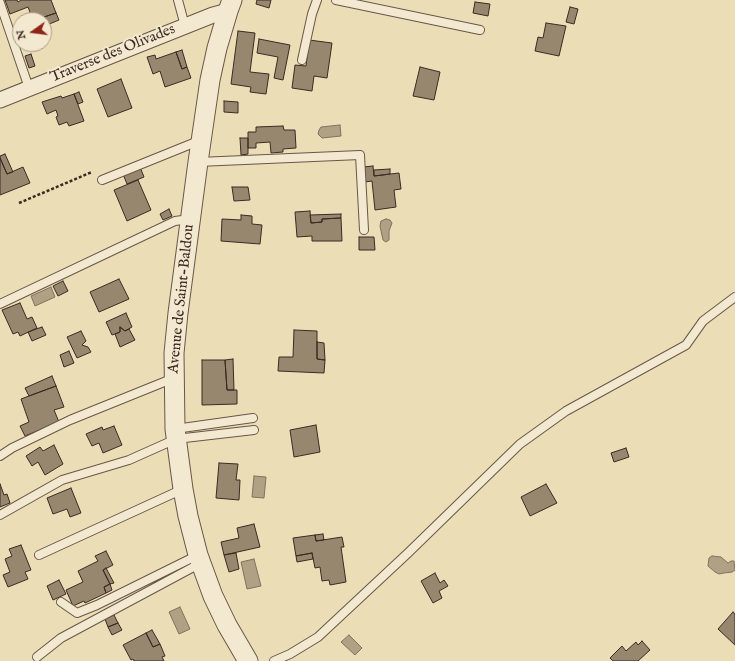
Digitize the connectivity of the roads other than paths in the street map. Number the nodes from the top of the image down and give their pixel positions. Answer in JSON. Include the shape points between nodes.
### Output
{"nodes":[{"id":1,"x":178,"y":0,"type":"edge"},
{"id":2,"x":317,"y":0,"type":"edge"},
{"id":3,"x":336,"y":0,"type":"edge"},
{"id":4,"x":0,"y":3,"type":"edge"},
{"id":5,"x":230,"y":6,"type":"edge"},
{"id":6,"x":185,"y":26,"type":"junction"},
{"id":7,"x":480,"y":30,"type":"dead end"},
{"id":8,"x":302,"y":60,"type":"dead end"},
{"id":9,"x":29,"y":88,"type":"junction"},
{"id":10,"x":0,"y":100,"type":"edge"},
{"id":11,"x":202,"y":139,"type":"junction"},
{"id":12,"x":198,"y":162,"type":"junction"},
{"id":13,"x":102,"y":180,"type":"dead end"},
{"id":14,"x":190,"y":218,"type":"junction"},
{"id":15,"x":364,"y":230,"type":"dead end"},
{"id":16,"x":735,"y":297,"type":"edge"},
{"id":17,"x":0,"y":304,"type":"edge"},
{"id":18,"x":174,"y":378,"type":"junction"},
{"id":19,"x":253,"y":418,"type":"dead end"},
{"id":20,"x":254,"y":430,"type":"dead end"},
{"id":21,"x":176,"y":434,"type":"junction"},
{"id":22,"x":0,"y":456,"type":"edge"},
{"id":23,"x":183,"y":489,"type":"junction"},
{"id":24,"x":0,"y":515,"type":"edge"},
{"id":25,"x":39,"y":555,"type":"dead end"},
{"id":26,"x":200,"y":559,"type":"junction"},
{"id":27,"x":61,"y":602,"type":"dead end"},
{"id":28,"x":37,"y":657,"type":"dead end"},
{"id":29,"x":248,"y":661,"type":"edge"},
{"id":30,"x":274,"y":661,"type":"edge"}],
"edges":[{"from":1,"to":6,"type":"lane"},
{"from":2,"to":8,"type":"lane"},
{"from":3,"to":7,"type":"lane"},
{"from":4,"to":9,"type":"lane"},
{"from":5,"to":6,"type":"street","name":"Traverse des Olivades"},
{"from":5,"to":11,"type":"street","name":"Avenue de Saint-Baldou","via":[[210,80]]},
{"from":6,"to":9,"type":"street","name":"Traverse des Olivades"},
{"from":9,"to":10,"type":"street","name":"Traverse des Olivades"},
{"from":11,"to":12,"type":"street","name":"Avenue de Saint-Baldou"},
{"from":11,"to":13,"type":"lane"},
{"from":12,"to":14,"type":"street","name":"Avenue de Saint-Baldou"},
{"from":12,"to":15,"type":"lane","via":[[360,155]]},
{"from":14,"to":17,"type":"lane","via":[[175,220]]},
{"from":14,"to":18,"type":"street","name":"Avenue de Saint-Baldou","via":[[178,313]]},
{"from":16,"to":30,"type":"lane","via":[[703,322],[686,345],[566,411],[520,444],[318,637]]},
{"from":18,"to":21,"type":"street","name":"Avenue de Saint-Baldou"},
{"from":18,"to":22,"type":"lane","via":[[70,420]]},
{"from":19,"to":21,"type":"lane"},
{"from":20,"to":21,"type":"lane"},
{"from":21,"to":23,"type":"street","name":"Avenue de Saint-Baldou"},
{"from":21,"to":24,"type":"lane","via":[[129,460],[62,480]]},
{"from":23,"to":25,"type":"lane"},
{"from":23,"to":26,"type":"street","name":"Avenue de Saint-Baldou"},
{"from":26,"to":27,"type":"lane","via":[[77,612]]},
{"from":26,"to":28,"type":"lane","via":[[61,638]]},
{"from":26,"to":29,"type":"street","name":"Avenue de Saint-Baldou","via":[[213,596]]}]}
